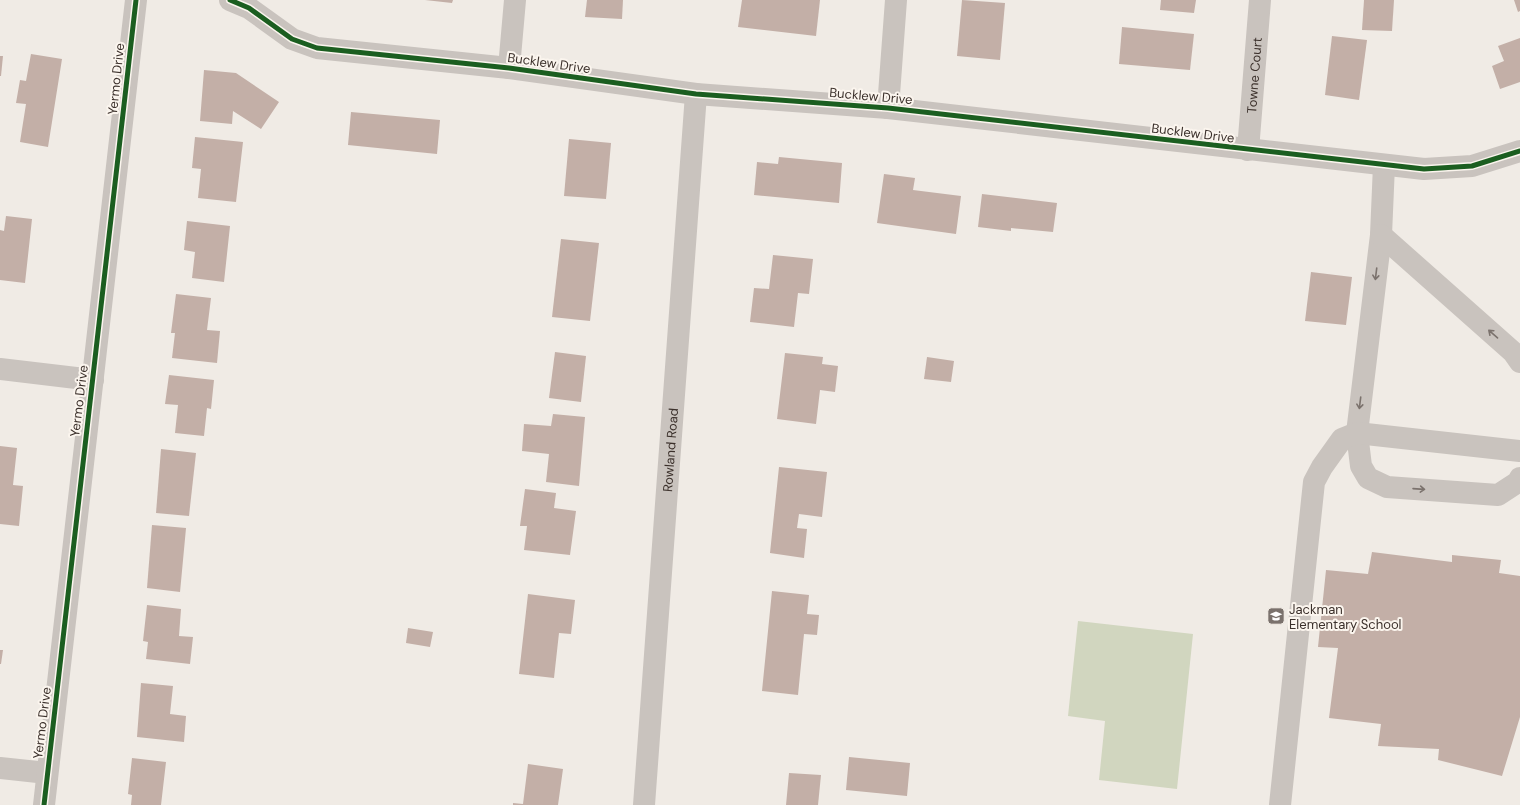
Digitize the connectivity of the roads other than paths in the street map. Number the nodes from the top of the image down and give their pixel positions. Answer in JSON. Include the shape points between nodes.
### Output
{"nodes":[{"id":1,"x":136,"y":0,"type":"edge"},
{"id":2,"x":230,"y":0,"type":"edge"},
{"id":3,"x":515,"y":0,"type":"edge"},
{"id":4,"x":896,"y":0,"type":"edge"},
{"id":5,"x":1260,"y":0,"type":"edge"},
{"id":6,"x":509,"y":68,"type":"junction"},
{"id":7,"x":696,"y":94,"type":"junction"},
{"id":8,"x":888,"y":108,"type":"junction"},
{"id":9,"x":1248,"y":150,"type":"junction"},
{"id":10,"x":1520,"y":151,"type":"edge"},
{"id":11,"x":1384,"y":165,"type":"junction"},
{"id":12,"x":1381,"y":235,"type":"junction"},
{"id":13,"x":1520,"y":362,"type":"edge"},
{"id":14,"x":0,"y":369,"type":"edge"},
{"id":15,"x":93,"y":380,"type":"junction"},
{"id":16,"x":1357,"y":433,"type":"junction"},
{"id":17,"x":1520,"y":451,"type":"edge"},
{"id":18,"x":1520,"y":478,"type":"edge"},
{"id":19,"x":0,"y":768,"type":"edge"},
{"id":20,"x":47,"y":773,"type":"junction"},
{"id":21,"x":44,"y":805,"type":"edge"},
{"id":22,"x":644,"y":805,"type":"edge"},
{"id":23,"x":1280,"y":805,"type":"edge"}],
"edges":[{"from":1,"to":15,"type":"street","name":"Yermo Drive"},
{"from":2,"to":6,"type":"street","name":"Bucklew Drive","via":[[249,8],[292,39],[317,48]]},
{"from":3,"to":6,"type":"street"},
{"from":4,"to":8,"type":"street"},
{"from":5,"to":9,"type":"street","name":"Towne Court"},
{"from":6,"to":7,"type":"street","name":"Bucklew Drive"},
{"from":7,"to":8,"type":"street","name":"Bucklew Drive"},
{"from":7,"to":22,"type":"street","name":"Rowland Road"},
{"from":8,"to":9,"type":"street","name":"Bucklew Drive"},
{"from":9,"to":11,"type":"street","name":"Bucklew Drive"},
{"from":10,"to":11,"type":"street","name":"Bucklew Drive","via":[[1472,166],[1454,168],[1424,169]]},
{"from":11,"to":12,"type":"street"},
{"from":13,"to":12,"type":"street","one_way":true,"via":[[1513,352]]},
{"from":12,"to":16,"type":"street","one_way":true},
{"from":14,"to":15,"type":"street"},
{"from":15,"to":20,"type":"street","name":"Yermo Drive"},
{"from":16,"to":17,"type":"street"},
{"from":16,"to":18,"type":"street","one_way":true,"via":[[1361,466],[1368,478],[1387,487],[1498,495]]},
{"from":16,"to":23,"type":"street","via":[[1342,439],[1314,482]]},
{"from":19,"to":20,"type":"street"},
{"from":20,"to":21,"type":"street","name":"Yermo Drive"}]}
